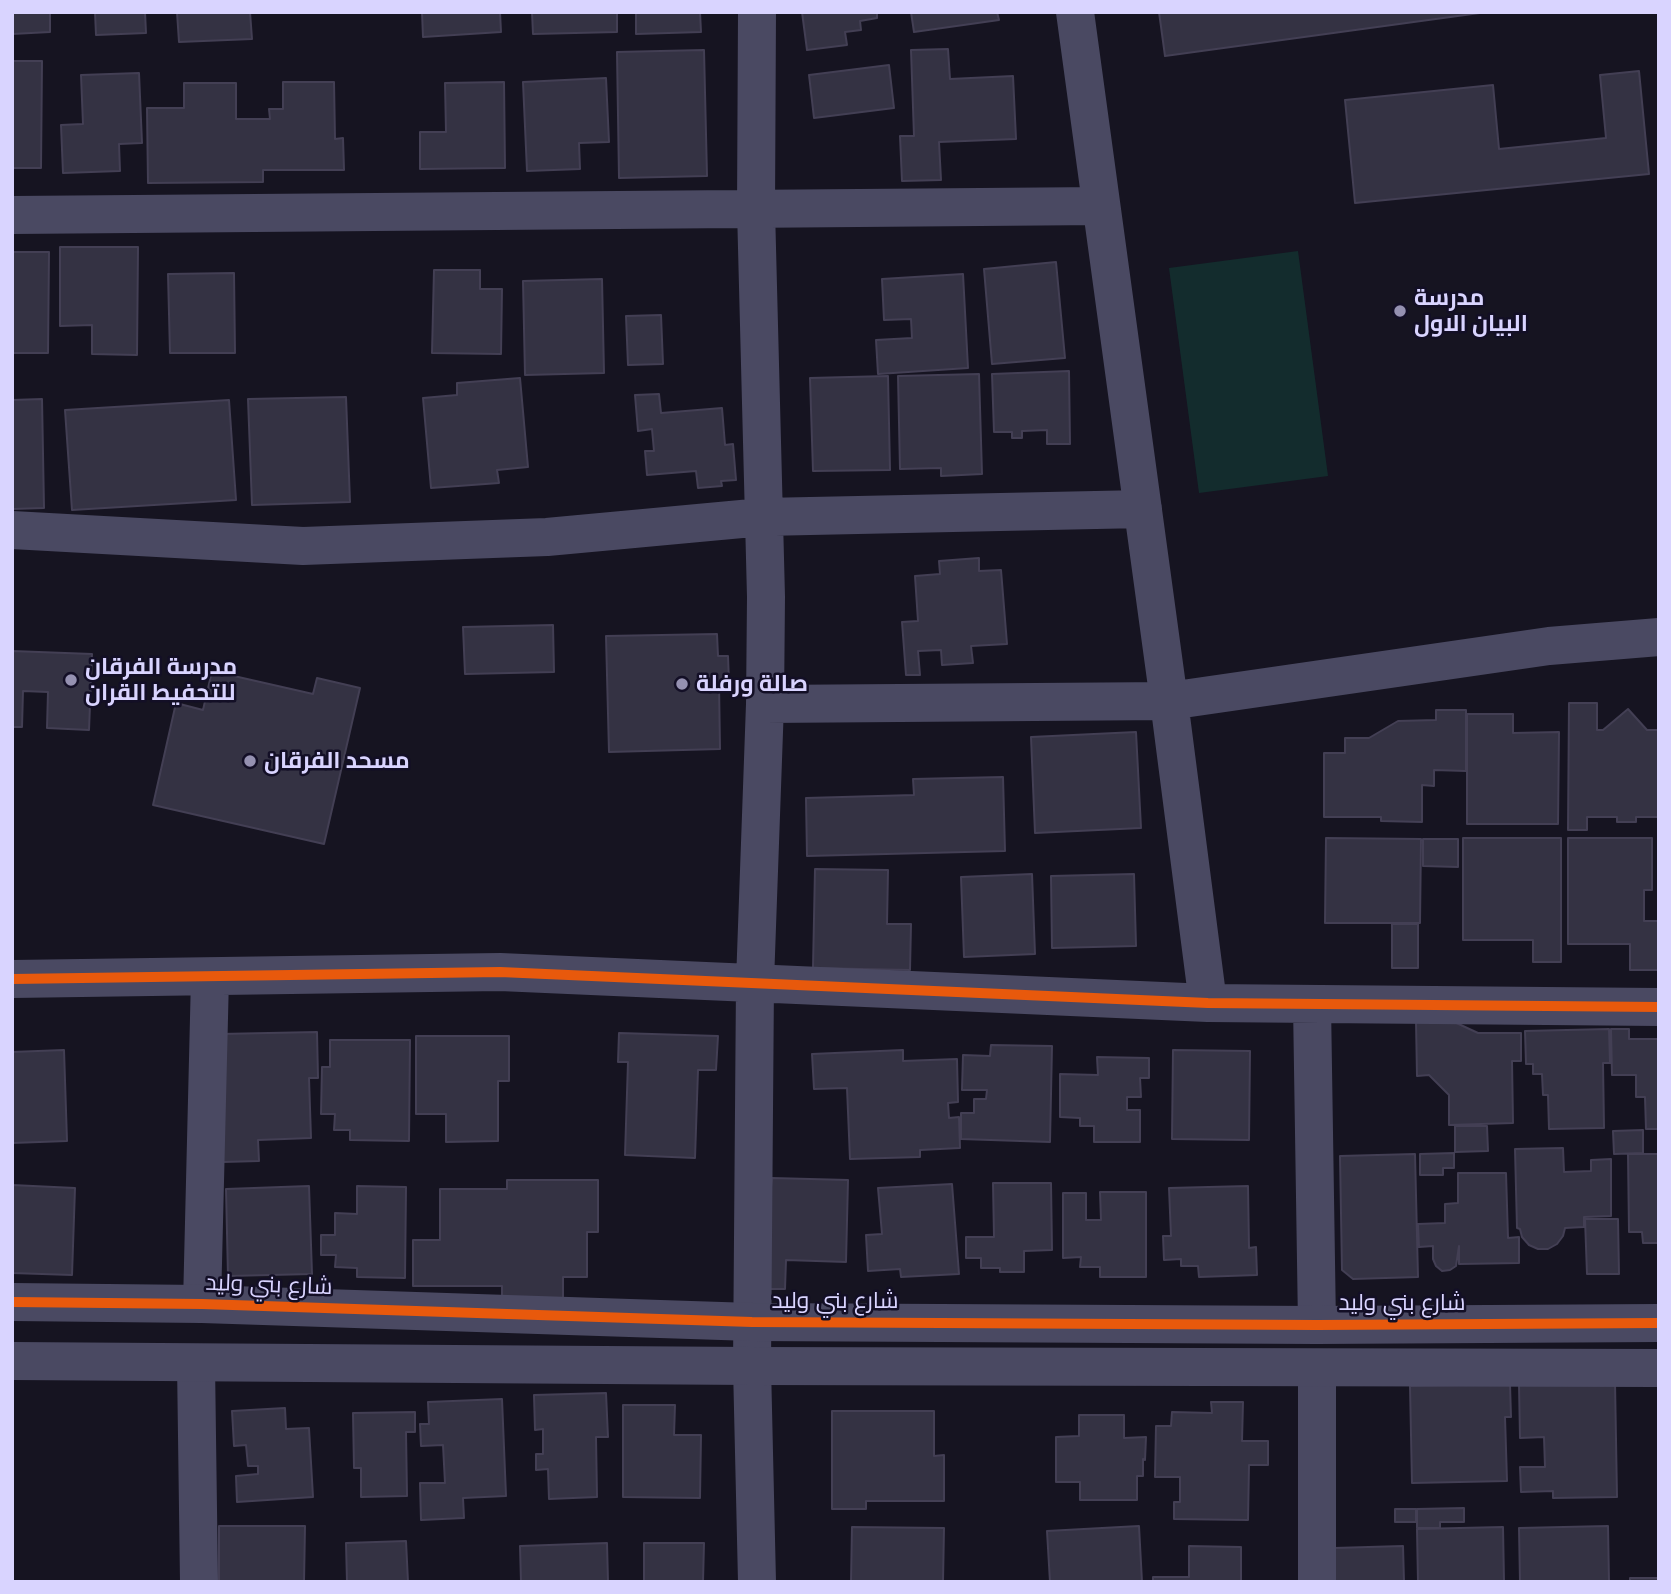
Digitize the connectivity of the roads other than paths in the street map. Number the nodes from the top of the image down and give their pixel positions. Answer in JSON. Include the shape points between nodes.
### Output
{"nodes":[{"id":1,"x":757,"y":12,"type":"edge"},
{"id":2,"x":1075,"y":12,"type":"edge"},
{"id":3,"x":1101,"y":206,"type":"junction"},
{"id":4,"x":756,"y":209,"type":"junction"},
{"id":5,"x":12,"y":215,"type":"edge"},
{"id":6,"x":1143,"y":509,"type":"junction"},
{"id":7,"x":764,"y":517,"type":"junction"},
{"id":8,"x":12,"y":530,"type":"edge"},
{"id":9,"x":1659,"y":636,"type":"edge"},
{"id":10,"x":1169,"y":701,"type":"junction"},
{"id":11,"x":765,"y":704,"type":"junction"},
{"id":12,"x":210,"y":977,"type":"junction"},
{"id":13,"x":12,"y":979,"type":"edge"},
{"id":14,"x":755,"y":982,"type":"junction"},
{"id":15,"x":1208,"y":1003,"type":"junction"},
{"id":16,"x":1312,"y":1004,"type":"junction"},
{"id":17,"x":1659,"y":1007,"type":"edge"},
{"id":18,"x":12,"y":1302,"type":"edge"},
{"id":19,"x":202,"y":1304,"type":"junction"},
{"id":20,"x":752,"y":1322,"type":"junction"},
{"id":21,"x":1659,"y":1323,"type":"edge"},
{"id":22,"x":1317,"y":1325,"type":"junction"},
{"id":23,"x":12,"y":1361,"type":"edge"},
{"id":24,"x":196,"y":1363,"type":"junction"},
{"id":25,"x":752,"y":1366,"type":"junction"},
{"id":26,"x":1317,"y":1368,"type":"junction"},
{"id":27,"x":1659,"y":1368,"type":"edge"},
{"id":28,"x":199,"y":1582,"type":"edge"},
{"id":29,"x":757,"y":1582,"type":"edge"},
{"id":30,"x":1317,"y":1582,"type":"edge"}],
"edges":[{"from":1,"to":4,"type":"street"},
{"from":2,"to":3,"type":"street"},
{"from":3,"to":4,"type":"street"},
{"from":3,"to":6,"type":"street"},
{"from":4,"to":5,"type":"street"},
{"from":4,"to":7,"type":"street"},
{"from":6,"to":7,"type":"street"},
{"from":6,"to":10,"type":"street"},
{"from":7,"to":8,"type":"street","via":[[547,537],[303,546]]},
{"from":7,"to":11,"type":"street"},
{"from":9,"to":10,"type":"street","via":[[1549,646]]},
{"from":10,"to":11,"type":"street"},
{"from":10,"to":15,"type":"street"},
{"from":11,"to":14,"type":"street"},
{"from":12,"to":13,"type":"street"},
{"from":12,"to":14,"type":"street","via":[[500,972]]},
{"from":12,"to":19,"type":"street"},
{"from":14,"to":15,"type":"street"},
{"from":14,"to":20,"type":"street"},
{"from":15,"to":16,"type":"street"},
{"from":16,"to":17,"type":"street"},
{"from":16,"to":22,"type":"street"},
{"from":18,"to":19,"type":"street","name":"شارع بني وليد"},
{"from":19,"to":20,"type":"street","name":"شارع بني وليد"},
{"from":20,"to":22,"type":"street","name":"شارع بني وليد"},
{"from":20,"to":25,"type":"street"},
{"from":21,"to":22,"type":"street","name":"شارع بني وليد"},
{"from":23,"to":24,"type":"street"},
{"from":24,"to":25,"type":"street"},
{"from":24,"to":28,"type":"street"},
{"from":25,"to":26,"type":"street"},
{"from":25,"to":29,"type":"street"},
{"from":26,"to":27,"type":"street"},
{"from":26,"to":30,"type":"street"}]}
